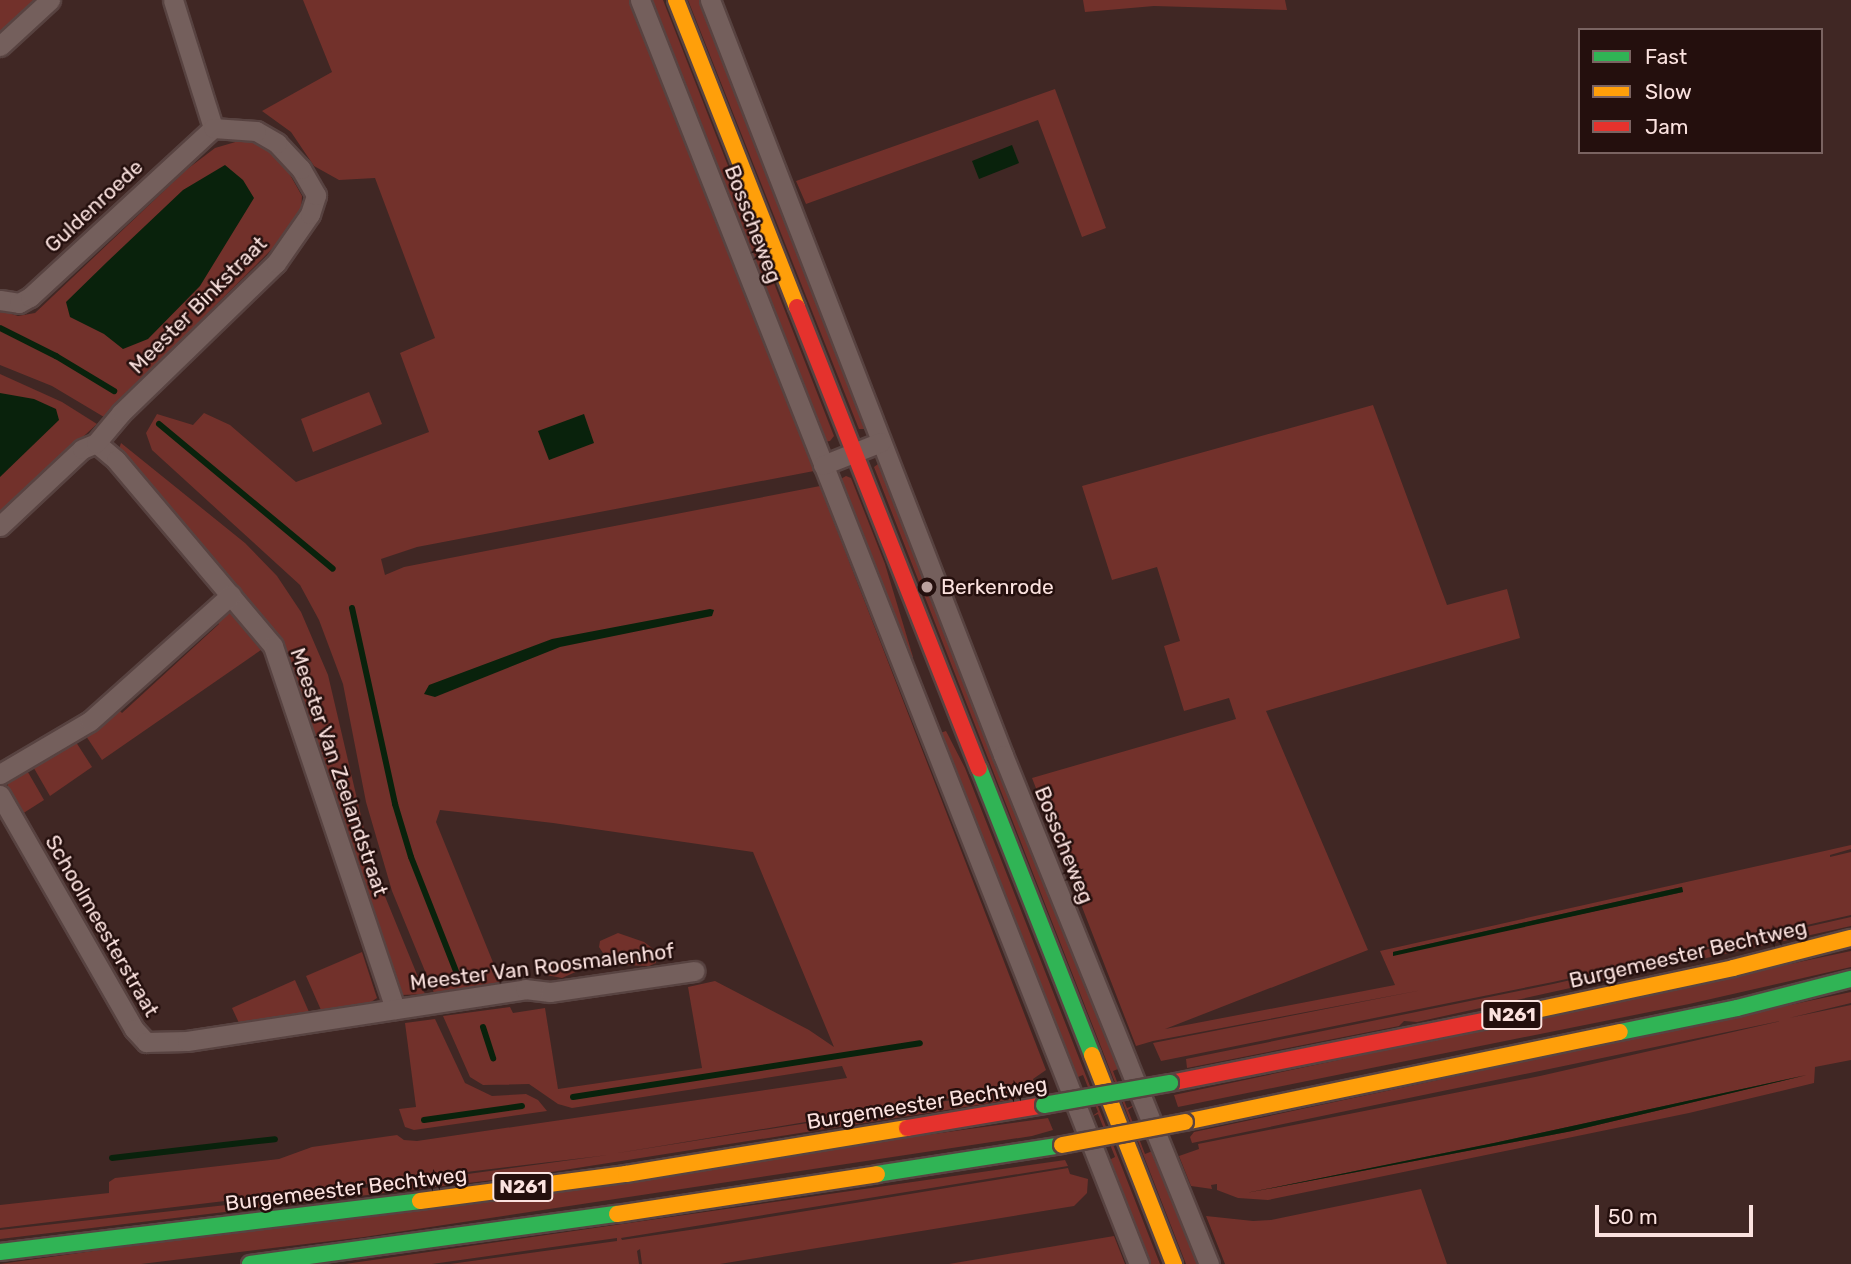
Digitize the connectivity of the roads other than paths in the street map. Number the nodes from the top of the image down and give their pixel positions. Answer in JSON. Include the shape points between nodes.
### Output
{"nodes":[{"id":1,"x":50,"y":0,"type":"edge"},
{"id":2,"x":173,"y":0,"type":"edge"},
{"id":3,"x":640,"y":0,"type":"edge"},
{"id":4,"x":677,"y":0,"type":"edge"},
{"id":5,"x":710,"y":0,"type":"edge"},
{"id":6,"x":0,"y":46,"type":"edge"},
{"id":7,"x":213,"y":128,"type":"junction"},
{"id":8,"x":0,"y":300,"type":"edge"},
{"id":9,"x":881,"y":442,"type":"junction"},
{"id":10,"x":96,"y":443,"type":"junction"},
{"id":11,"x":855,"y":452,"type":"junction"},
{"id":12,"x":823,"y":465,"type":"junction"},
{"id":13,"x":0,"y":526,"type":"edge"},
{"id":14,"x":231,"y":595,"type":"junction"},
{"id":15,"x":0,"y":774,"type":"edge"},
{"id":16,"x":2,"y":803,"type":"edge"},
{"id":17,"x":1851,"y":938,"type":"edge"},
{"id":18,"x":694,"y":971,"type":"dead end"},
{"id":19,"x":1851,"y":979,"type":"edge"},
{"id":20,"x":395,"y":1009,"type":"junction"},
{"id":21,"x":0,"y":1252,"type":"edge"},
{"id":22,"x":250,"y":1264,"type":"edge"},
{"id":23,"x":1139,"y":1264,"type":"edge"},
{"id":24,"x":1174,"y":1264,"type":"edge"},
{"id":25,"x":1209,"y":1264,"type":"edge"}],
"edges":[{"from":1,"to":6,"type":"street"},
{"from":2,"to":7,"type":"street"},
{"from":3,"to":12,"type":"street","name":"Bosscheweg"},
{"from":4,"to":11,"type":"main road","name":"Bosscheweg"},
{"from":5,"to":9,"type":"street","name":"Bosscheweg"},
{"from":7,"to":8,"type":"street","name":"Guldenroede","via":[[30,297],[19,303]]},
{"from":7,"to":10,"type":"street","name":"Meester Binkstraat","via":[[256,131],[277,143],[301,169],[316,195],[310,214],[276,262]]},
{"from":9,"to":11,"type":"street"},
{"from":9,"to":25,"type":"street","name":"Bosscheweg"},
{"from":10,"to":13,"type":"street","name":"Meester Binkstraat","via":[[82,450]]},
{"from":10,"to":14,"type":"street","name":"Meester Van Zeelandstraat","via":[[116,460]]},
{"from":11,"to":12,"type":"street"},
{"from":11,"to":24,"type":"main road","name":"Bosscheweg"},
{"from":12,"to":23,"type":"street","name":"Bosscheweg"},
{"from":14,"to":15,"type":"street","via":[[90,721]]},
{"from":14,"to":20,"type":"street","name":"Meester Van Zeelandstraat","via":[[267,637],[279,660]]},
{"from":16,"to":20,"type":"street","name":"Schoolmeesterstraat","via":[[146,1042],[187,1041]]},
{"from":17,"to":21,"type":"main road","name":"Burgemeester Bechtweg","number":"N261","bridge":true,"via":[[1544,1008],[1044,1105],[612,1176]]},
{"from":18,"to":20,"type":"street","name":"Meester Van Roosmalenhof"},
{"from":19,"to":22,"type":"main road","number":"N261","bridge":true,"via":[[1683,1019],[1062,1145],[626,1213]]}]}
